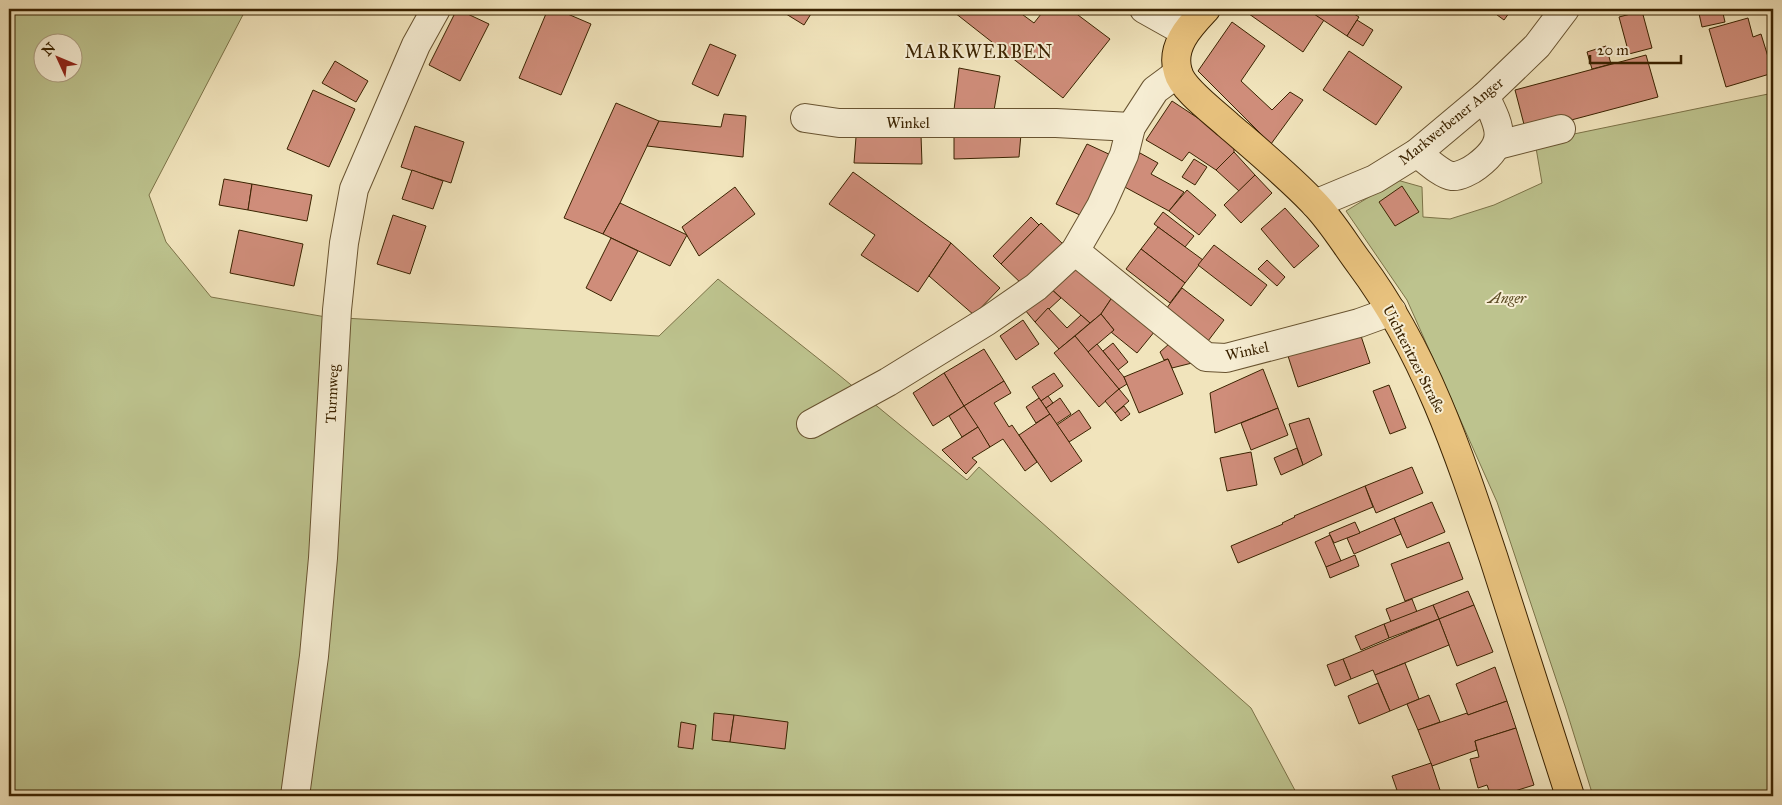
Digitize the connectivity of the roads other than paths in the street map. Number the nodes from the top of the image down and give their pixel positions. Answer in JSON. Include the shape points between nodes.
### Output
{"nodes":[{"id":1,"x":436,"y":9,"type":"edge"},
{"id":2,"x":1144,"y":9,"type":"edge"},
{"id":3,"x":1206,"y":9,"type":"edge"},
{"id":4,"x":1566,"y":9,"type":"edge"},
{"id":5,"x":1185,"y":32,"type":"junction"},
{"id":6,"x":1178,"y":74,"type":"junction"},
{"id":7,"x":1485,"y":96,"type":"junction"},
{"id":8,"x":805,"y":118,"type":"dead end"},
{"id":9,"x":1131,"y":127,"type":"junction"},
{"id":10,"x":1561,"y":129,"type":"dead end"},
{"id":11,"x":1498,"y":145,"type":"junction"},
{"id":12,"x":1417,"y":153,"type":"junction"},
{"id":13,"x":1315,"y":204,"type":"junction"},
{"id":14,"x":1075,"y":251,"type":"junction"},
{"id":15,"x":1392,"y":311,"type":"junction"},
{"id":16,"x":811,"y":424,"type":"dead end"},
{"id":17,"x":295,"y":796,"type":"edge"},
{"id":18,"x":1570,"y":796,"type":"edge"}],
"edges":[{"from":1,"to":17,"type":"street","name":"Turmweg","via":[[416,45],[354,189],[344,243],[337,310],[323,558],[314,656]]},
{"from":2,"to":5,"type":"street"},
{"from":3,"to":5,"type":"main road"},
{"from":4,"to":7,"type":"street","name":"Markwerbener Anger","via":[[1536,46]]},
{"from":5,"to":6,"type":"main road","via":[[1176,53]]},
{"from":6,"to":9,"type":"street","via":[[1155,90]]},
{"from":6,"to":13,"type":"main road","name":"Uichteritzer Straße","via":[[1191,92]]},
{"from":7,"to":11,"type":"street","via":[[1498,122]]},
{"from":7,"to":12,"type":"street","name":"Markwerbener Anger"},
{"from":8,"to":9,"type":"street","name":"Winkel","via":[[839,123],[1056,123]]},
{"from":9,"to":14,"type":"street","via":[[1124,155]]},
{"from":10,"to":11,"type":"street"},
{"from":11,"to":12,"type":"street","via":[[1475,168],[1454,176],[1444,174]]},
{"from":12,"to":13,"type":"street","name":"Markwerbener Anger","via":[[1375,179]]},
{"from":13,"to":15,"type":"main road","name":"Uichteritzer Straße"},
{"from":14,"to":15,"type":"street","name":"Winkel","via":[[1206,357],[1226,358]]},
{"from":14,"to":16,"type":"street","via":[[1036,287],[987,321],[888,382]]},
{"from":15,"to":18,"type":"main road","name":"Uichteritzer Straße","via":[[1440,407],[1481,520]]}]}
